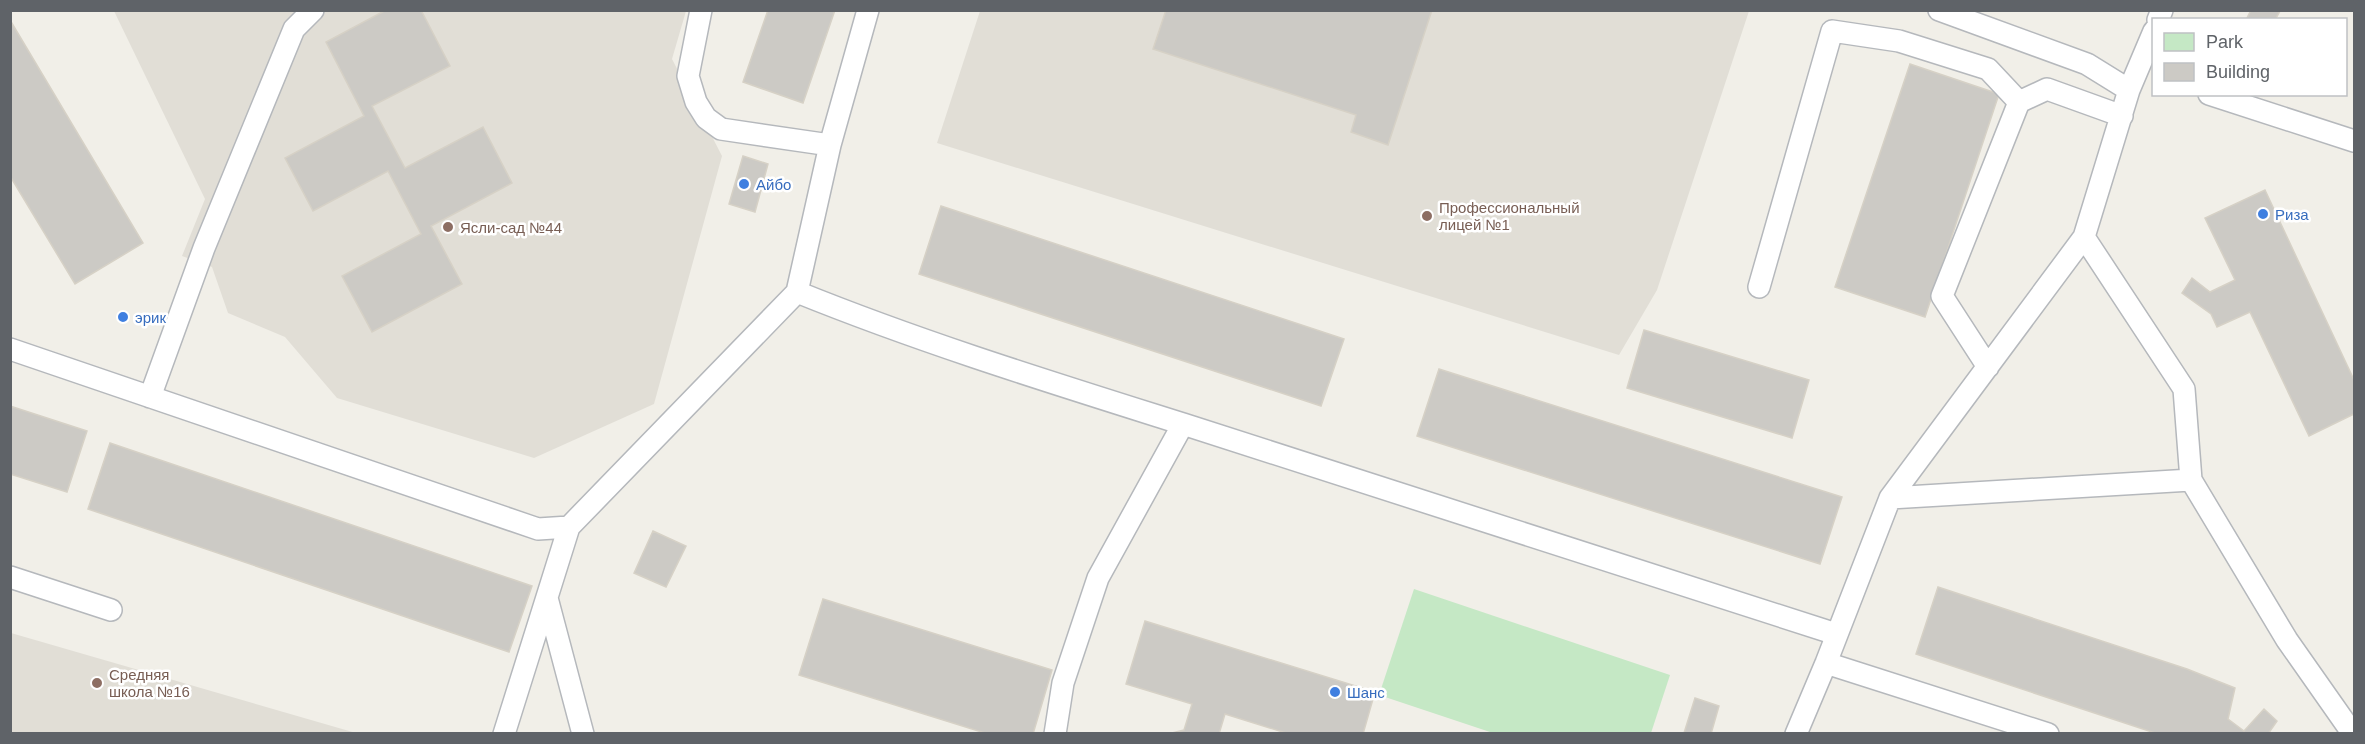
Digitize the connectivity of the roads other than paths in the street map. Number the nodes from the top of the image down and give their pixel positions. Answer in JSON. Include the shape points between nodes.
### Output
{"nodes":[{"id":1,"x":313,"y":10,"type":"edge"},
{"id":2,"x":701,"y":10,"type":"edge"},
{"id":3,"x":868,"y":10,"type":"edge"},
{"id":4,"x":1939,"y":10,"type":"edge"},
{"id":5,"x":2152,"y":38,"type":"edge"},
{"id":6,"x":2140,"y":79,"type":"edge"},
{"id":7,"x":2215,"y":96,"type":"edge"},
{"id":8,"x":2019,"y":102,"type":"junction"},
{"id":9,"x":2122,"y":116,"type":"junction"},
{"id":10,"x":2355,"y":141,"type":"edge"},
{"id":11,"x":830,"y":145,"type":"junction"},
{"id":12,"x":2084,"y":237,"type":"junction"},
{"id":13,"x":1759,"y":286,"type":"dead end"},
{"id":14,"x":797,"y":292,"type":"junction"},
{"id":15,"x":10,"y":349,"type":"edge"},
{"id":16,"x":1988,"y":367,"type":"junction"},
{"id":17,"x":150,"y":397,"type":"junction"},
{"id":18,"x":1183,"y":424,"type":"junction"},
{"id":19,"x":2191,"y":480,"type":"junction"},
{"id":20,"x":1890,"y":498,"type":"junction"},
{"id":21,"x":569,"y":527,"type":"junction"},
{"id":22,"x":10,"y":577,"type":"edge"},
{"id":23,"x":547,"y":598,"type":"junction"},
{"id":24,"x":111,"y":610,"type":"dead end"},
{"id":25,"x":1836,"y":634,"type":"junction"},
{"id":26,"x":1826,"y":663,"type":"junction"},
{"id":27,"x":504,"y":734,"type":"edge"},
{"id":28,"x":583,"y":734,"type":"edge"},
{"id":29,"x":1055,"y":734,"type":"edge"},
{"id":30,"x":1796,"y":734,"type":"edge"},
{"id":31,"x":2048,"y":734,"type":"edge"},
{"id":32,"x":2353,"y":734,"type":"edge"}],
"edges":[{"from":1,"to":17,"type":"lane","via":[[294,29],[204,248]]},
{"from":2,"to":11,"type":"lane","via":[[688,76],[706,118],[721,129]]},
{"from":3,"to":11,"type":"lane"},
{"from":4,"to":6,"type":"lane","via":[[2087,64]]},
{"from":5,"to":6,"type":"lane"},
{"from":6,"to":9,"type":"lane"},
{"from":7,"to":10,"type":"lane"},
{"from":8,"to":9,"type":"lane","via":[[2047,89]]},
{"from":8,"to":13,"type":"lane","via":[[1988,69],[1899,41],[1832,31]]},
{"from":8,"to":16,"type":"lane","via":[[1942,296]]},
{"from":9,"to":12,"type":"lane"},
{"from":11,"to":14,"type":"lane"},
{"from":12,"to":16,"type":"lane"},
{"from":12,"to":19,"type":"lane","via":[[2184,389]]},
{"from":14,"to":18,"type":"lane","via":[[993,364]]},
{"from":14,"to":21,"type":"lane"},
{"from":15,"to":17,"type":"lane"},
{"from":16,"to":20,"type":"lane"},
{"from":17,"to":21,"type":"lane","via":[[538,529]]},
{"from":18,"to":25,"type":"lane"},
{"from":18,"to":29,"type":"lane","via":[[1098,578],[1063,683]]},
{"from":19,"to":20,"type":"lane"},
{"from":19,"to":32,"type":"lane","via":[[2287,640]]},
{"from":20,"to":25,"type":"lane"},
{"from":21,"to":23,"type":"lane"},
{"from":22,"to":24,"type":"lane"},
{"from":23,"to":27,"type":"lane"},
{"from":23,"to":28,"type":"lane"},
{"from":25,"to":26,"type":"lane"},
{"from":26,"to":30,"type":"lane"},
{"from":26,"to":31,"type":"lane"}]}
